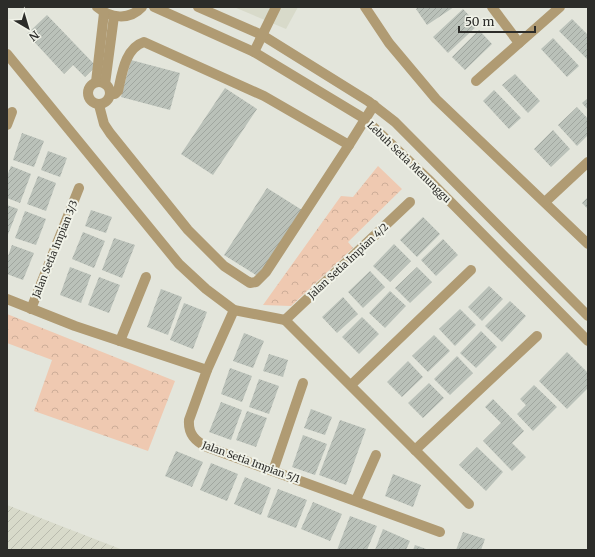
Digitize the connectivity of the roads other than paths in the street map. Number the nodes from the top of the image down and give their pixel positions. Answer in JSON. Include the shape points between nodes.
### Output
{"nodes":[{"id":1,"x":142,"y":7,"type":"edge"},
{"id":2,"x":154,"y":7,"type":"edge"},
{"id":3,"x":198,"y":7,"type":"edge"},
{"id":4,"x":276,"y":7,"type":"edge"},
{"id":5,"x":364,"y":7,"type":"edge"},
{"id":6,"x":492,"y":7,"type":"edge"},
{"id":7,"x":560,"y":7,"type":"edge"},
{"id":8,"x":100,"y":10,"type":"edge"},
{"id":9,"x":114,"y":16,"type":"junction"},
{"id":10,"x":262,"y":35,"type":"junction"},
{"id":11,"x":519,"y":43,"type":"junction"},
{"id":12,"x":254,"y":52,"type":"junction"},
{"id":13,"x":7,"y":54,"type":"edge"},
{"id":14,"x":476,"y":81,"type":"dead end"},
{"id":15,"x":101,"y":83,"type":"junction"},
{"id":16,"x":110,"y":94,"type":"junction"},
{"id":17,"x":99,"y":105,"type":"junction"},
{"id":18,"x":374,"y":105,"type":"junction"},
{"id":19,"x":12,"y":112,"type":"dead end"},
{"id":20,"x":365,"y":119,"type":"junction"},
{"id":21,"x":7,"y":125,"type":"edge"},
{"id":22,"x":349,"y":145,"type":"junction"},
{"id":23,"x":588,"y":162,"type":"edge"},
{"id":24,"x":79,"y":188,"type":"dead end"},
{"id":25,"x":410,"y":202,"type":"dead end"},
{"id":26,"x":545,"y":202,"type":"junction"},
{"id":27,"x":588,"y":244,"type":"edge"},
{"id":28,"x":471,"y":270,"type":"dead end"},
{"id":29,"x":146,"y":277,"type":"dead end"},
{"id":30,"x":7,"y":299,"type":"edge"},
{"id":31,"x":31,"y":309,"type":"junction"},
{"id":32,"x":234,"y":310,"type":"junction"},
{"id":33,"x":588,"y":316,"type":"edge"},
{"id":34,"x":285,"y":320,"type":"junction"},
{"id":35,"x":537,"y":336,"type":"dead end"},
{"id":36,"x":120,"y":341,"type":"junction"},
{"id":37,"x":588,"y":341,"type":"edge"},
{"id":38,"x":207,"y":370,"type":"junction"},
{"id":39,"x":303,"y":383,"type":"dead end"},
{"id":40,"x":350,"y":385,"type":"junction"},
{"id":41,"x":415,"y":450,"type":"junction"},
{"id":42,"x":376,"y":455,"type":"dead end"},
{"id":43,"x":273,"y":471,"type":"junction"},
{"id":44,"x":356,"y":500,"type":"junction"},
{"id":45,"x":469,"y":504,"type":"dead end"},
{"id":46,"x":440,"y":532,"type":"dead end"}],
"edges":[{"from":1,"to":9,"type":"street","via":[[132,14]]},
{"from":2,"to":12,"type":"street","name":"Lebuh Setia Menunggu"},
{"from":3,"to":10,"type":"street","name":"Lebuh Setia Menunggu"},
{"from":4,"to":10,"type":"street"},
{"from":5,"to":26,"type":"street","via":[[436,99]]},
{"from":6,"to":11,"type":"street"},
{"from":7,"to":11,"type":"street"},
{"from":8,"to":9,"type":"street"},
{"from":8,"to":15,"type":"street"},
{"from":9,"to":15,"type":"street"},
{"from":10,"to":12,"type":"street"},
{"from":10,"to":18,"type":"street","name":"Lebuh Setia Menunggu"},
{"from":11,"to":14,"type":"street"},
{"from":12,"to":20,"type":"street","name":"Lebuh Setia Menunggu"},
{"from":13,"to":32,"type":"street","via":[[179,264]]},
{"from":15,"to":16,"type":"street","via":[[109,88]]},
{"from":15,"to":17,"type":"street","via":[[90,86],[87,93],[92,102]]},
{"from":16,"to":17,"type":"street","via":[[105,103]]},
{"from":16,"to":22,"type":"street","via":[[118,91],[128,55],[138,44],[144,42],[264,96]]},
{"from":17,"to":22,"type":"street","via":[[104,124],[110,134],[188,230],[224,266],[250,283],[256,282],[266,272]]},
{"from":18,"to":20,"type":"street"},
{"from":18,"to":33,"type":"street","name":"Lebuh Setia Menunggu","via":[[395,122]]},
{"from":19,"to":21,"type":"street"},
{"from":20,"to":22,"type":"street"},
{"from":20,"to":37,"type":"street","name":"Lebuh Setia Menunggu"},
{"from":23,"to":26,"type":"street"},
{"from":24,"to":31,"type":"street","name":"Jalan Setia Impian 3/3"},
{"from":25,"to":34,"type":"street","name":"Jalan Setia Impian 4/2"},
{"from":26,"to":27,"type":"street"},
{"from":28,"to":40,"type":"street"},
{"from":29,"to":36,"type":"street"},
{"from":30,"to":31,"type":"street"},
{"from":31,"to":36,"type":"street"},
{"from":32,"to":34,"type":"street"},
{"from":32,"to":38,"type":"street","name":"Jalan Setia Impian 5/1"},
{"from":34,"to":40,"type":"street"},
{"from":35,"to":41,"type":"street"},
{"from":36,"to":38,"type":"street"},
{"from":38,"to":43,"type":"street","name":"Jalan Setia Impian 5/1","via":[[189,420],[188,428],[192,436],[207,447]]},
{"from":39,"to":43,"type":"street"},
{"from":40,"to":41,"type":"street"},
{"from":41,"to":45,"type":"street"},
{"from":42,"to":44,"type":"street"},
{"from":43,"to":44,"type":"street","name":"Jalan Setia Impian 5/1"},
{"from":44,"to":46,"type":"street","name":"Jalan Setia Impian 5/1"}]}
